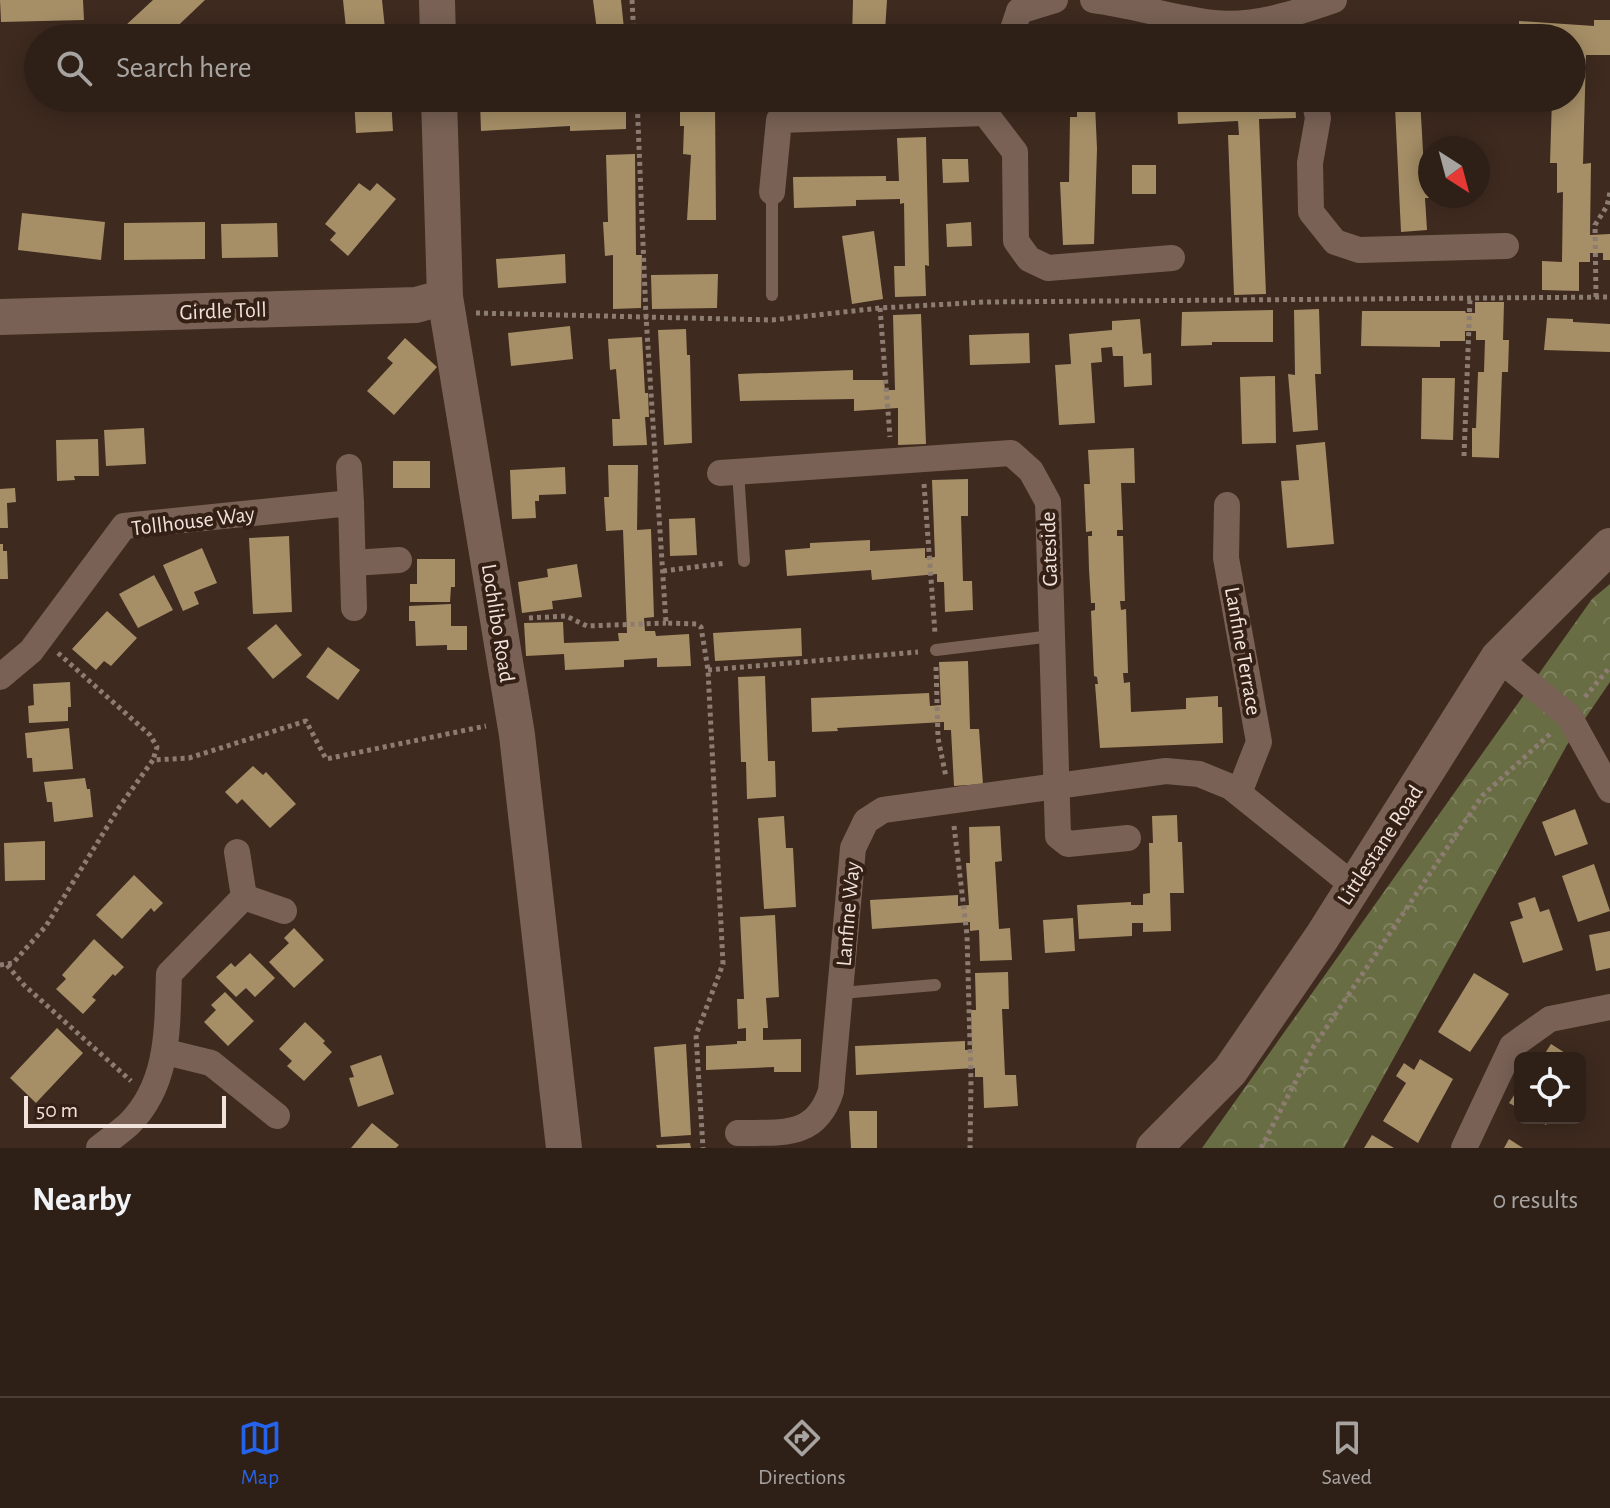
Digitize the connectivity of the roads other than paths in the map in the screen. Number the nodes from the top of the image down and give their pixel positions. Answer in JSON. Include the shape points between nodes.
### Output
{"nodes":[{"id":1,"x":437,"y":0,"type":"edge"},
{"id":2,"x":1055,"y":0,"type":"edge"},
{"id":3,"x":1093,"y":0,"type":"edge"},
{"id":4,"x":1334,"y":0,"type":"edge"},
{"id":5,"x":1015,"y":6,"type":"edge"},
{"id":6,"x":438,"y":24,"type":"edge"},
{"id":7,"x":1270,"y":24,"type":"edge"},
{"id":8,"x":1300,"y":24,"type":"edge"},
{"id":9,"x":439,"y":112,"type":"edge"},
{"id":10,"x":890,"y":112,"type":"edge"},
{"id":11,"x":991,"y":112,"type":"edge"},
{"id":12,"x":1317,"y":112,"type":"edge"},
{"id":13,"x":772,"y":192,"type":"joint"},
{"id":14,"x":1506,"y":246,"type":"dead end"},
{"id":15,"x":1172,"y":258,"type":"dead end"},
{"id":16,"x":772,"y":295,"type":"dead end"},
{"id":17,"x":446,"y":305,"type":"junction"},
{"id":18,"x":0,"y":317,"type":"edge"},
{"id":19,"x":349,"y":467,"type":"dead end"},
{"id":20,"x":729,"y":472,"type":"joint"},
{"id":21,"x":351,"y":503,"type":"junction"},
{"id":22,"x":1227,"y":505,"type":"dead end"},
{"id":23,"x":1610,"y":546,"type":"edge"},
{"id":24,"x":399,"y":560,"type":"dead end"},
{"id":25,"x":744,"y":561,"type":"road end"},
{"id":26,"x":353,"y":563,"type":"junction"},
{"id":27,"x":354,"y":608,"type":"dead end"},
{"id":28,"x":1052,"y":636,"type":"junction"},
{"id":29,"x":936,"y":650,"type":"road end"},
{"id":30,"x":1498,"y":658,"type":"junction"},
{"id":31,"x":0,"y":677,"type":"edge"},
{"id":32,"x":1056,"y":787,"type":"junction"},
{"id":33,"x":1610,"y":790,"type":"edge"},
{"id":34,"x":1239,"y":793,"type":"junction"},
{"id":35,"x":1128,"y":838,"type":"dead end"},
{"id":36,"x":237,"y":852,"type":"dead end"},
{"id":37,"x":1354,"y":886,"type":"junction"},
{"id":38,"x":244,"y":897,"type":"junction"},
{"id":39,"x":284,"y":911,"type":"dead end"},
{"id":40,"x":935,"y":985,"type":"dead end"},
{"id":41,"x":841,"y":993,"type":"junction"},
{"id":42,"x":1610,"y":1007,"type":"edge"},
{"id":43,"x":166,"y":1052,"type":"junction"},
{"id":44,"x":277,"y":1116,"type":"dead end"},
{"id":45,"x":738,"y":1133,"type":"dead end"},
{"id":46,"x":99,"y":1148,"type":"edge"},
{"id":47,"x":564,"y":1148,"type":"edge"},
{"id":48,"x":1154,"y":1148,"type":"edge"},
{"id":49,"x":1464,"y":1148,"type":"edge"}],
"edges":[{"from":1,"to":6,"type":"street"},
{"from":2,"to":5,"type":"street"},
{"from":3,"to":7,"type":"street","via":[[1214,23]]},
{"from":4,"to":8,"type":"street"},
{"from":9,"to":17,"type":"street","name":"Lochlibo Road"},
{"from":10,"to":13,"type":"street","via":[[779,120]]},
{"from":11,"to":15,"type":"street","via":[[1015,152],[1016,241],[1029,259],[1048,268]]},
{"from":12,"to":14,"type":"street","via":[[1311,212],[1335,242],[1359,250]]},
{"from":13,"to":16,"type":"lane"},
{"from":17,"to":18,"type":"street","name":"Girdle Toll"},
{"from":17,"to":47,"type":"street","name":"Lochlibo Road","via":[[514,720]]},
{"from":19,"to":21,"type":"street"},
{"from":20,"to":25,"type":"lane","name":"Gateside"},
{"from":20,"to":28,"type":"street","name":"Gateside","via":[[1011,453],[1031,471],[1048,502]]},
{"from":21,"to":26,"type":"street"},
{"from":21,"to":31,"type":"street","name":"Tollhouse Way","via":[[124,526],[31,651]]},
{"from":22,"to":34,"type":"street","name":"Lanfine Terrace","via":[[1226,558],[1259,742]]},
{"from":23,"to":30,"type":"street","name":"Littlestane Road"},
{"from":24,"to":26,"type":"street"},
{"from":26,"to":27,"type":"street"},
{"from":28,"to":29,"type":"lane"},
{"from":28,"to":32,"type":"street","name":"Gateside"},
{"from":30,"to":33,"type":"street","via":[[1569,716]]},
{"from":30,"to":37,"type":"street","name":"Littlestane Road"},
{"from":32,"to":34,"type":"street","name":"Lanfine Way","via":[[1166,771],[1199,774]]},
{"from":32,"to":35,"type":"street","name":"Gateside","via":[[1058,836],[1068,844]]},
{"from":32,"to":41,"type":"street","name":"Lanfine Way","via":[[883,810],[866,821],[853,848]]},
{"from":34,"to":37,"type":"street","name":"Lanfine Way"},
{"from":36,"to":38,"type":"street"},
{"from":37,"to":48,"type":"street","name":"Littlestane Road","via":[[1230,1071]]},
{"from":38,"to":39,"type":"street"},
{"from":38,"to":43,"type":"street","via":[[169,974]]},
{"from":40,"to":41,"type":"lane"},
{"from":41,"to":45,"type":"street","name":"Lanfine Way","via":[[825,1109],[809,1125],[791,1132]]},
{"from":42,"to":49,"type":"street","via":[[1550,1019],[1512,1046]]},
{"from":43,"to":44,"type":"street","via":[[211,1063]]},
{"from":43,"to":46,"type":"street","via":[[149,1097]]}]}
